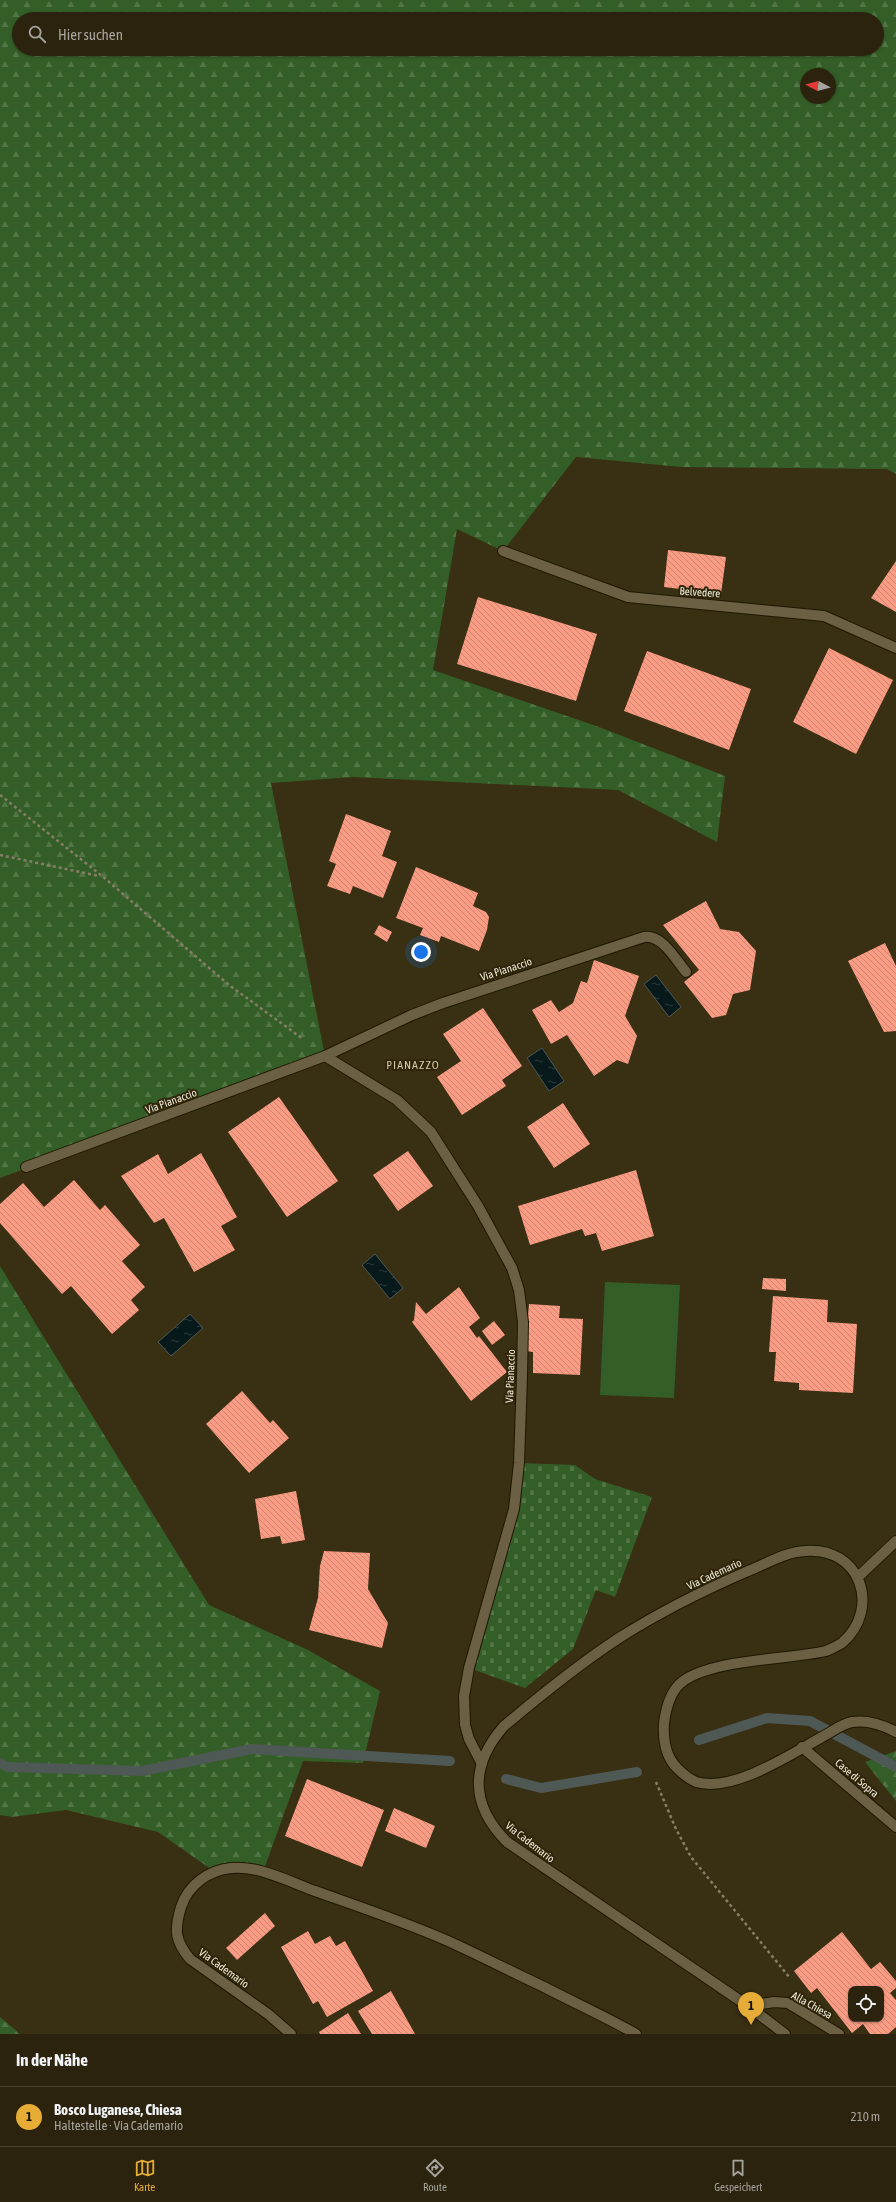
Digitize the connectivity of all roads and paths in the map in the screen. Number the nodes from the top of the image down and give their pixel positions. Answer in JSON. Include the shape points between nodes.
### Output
{"nodes":[{"id":1,"x":503,"y":551,"type":"dead end"},
{"id":2,"x":896,"y":648,"type":"edge"},
{"id":3,"x":0,"y":795,"type":"edge"},
{"id":4,"x":0,"y":855,"type":"edge"},
{"id":5,"x":102,"y":876,"type":"junction"},
{"id":6,"x":686,"y":972,"type":"dead end"},
{"id":7,"x":325,"y":1056,"type":"junction"},
{"id":8,"x":26,"y":1167,"type":"dead end"},
{"id":9,"x":896,"y":1541,"type":"edge"},
{"id":10,"x":858,"y":1577,"type":"junction"},
{"id":11,"x":896,"y":1732,"type":"edge"},
{"id":12,"x":802,"y":1747,"type":"junction"},
{"id":13,"x":482,"y":1764,"type":"junction"},
{"id":14,"x":653,"y":1775,"type":"dead end"},
{"id":15,"x":896,"y":1827,"type":"edge"},
{"id":16,"x":794,"y":1982,"type":"dead end"},
{"id":17,"x":748,"y":2006,"type":"junction"},
{"id":18,"x":291,"y":2034,"type":"edge"},
{"id":19,"x":636,"y":2034,"type":"edge"},
{"id":20,"x":785,"y":2034,"type":"edge"},
{"id":21,"x":839,"y":2034,"type":"edge"}],
"edges":[{"from":1,"to":2,"type":"street","name":"Belvedere","via":[[628,596],[824,616]]},
{"from":3,"to":5,"type":"path"},
{"from":4,"to":5,"type":"path"},
{"from":5,"to":7,"type":"path","via":[[229,985]]},
{"from":6,"to":7,"type":"street","name":"Via Pianaccio","via":[[660,941],[653,937],[644,937],[443,1003]]},
{"from":7,"to":8,"type":"street","name":"Via Pianaccio"},
{"from":7,"to":13,"type":"street","name":"Via Pianaccio","via":[[397,1100],[431,1132],[478,1206],[512,1268],[519,1290],[523,1322],[522,1376],[519,1464],[514,1509],[464,1696],[465,1725]]},
{"from":9,"to":10,"type":"street"},
{"from":10,"to":12,"type":"street","name":"Via Cademario","via":[[863,1604],[851,1634],[841,1644],[810,1655],[725,1666],[692,1675],[680,1683],[665,1713],[663,1733],[666,1750],[683,1774],[696,1782],[727,1782],[743,1777]]},
{"from":10,"to":13,"type":"street","name":"Via Cademario","via":[[841,1557],[818,1550],[804,1551],[792,1553],[704,1591],[619,1638],[528,1706],[494,1738]]},
{"from":11,"to":12,"type":"street","name":"Via Cademario","via":[[881,1725],[852,1722]]},
{"from":12,"to":15,"type":"street","name":"Case di Sopra"},
{"from":13,"to":17,"type":"street","name":"Via Cademario","via":[[479,1788],[483,1809],[492,1827],[507,1842]]},
{"from":14,"to":16,"type":"path","via":[[691,1857],[772,1959]]},
{"from":17,"to":20,"type":"street","name":"Via Cademario"},
{"from":17,"to":21,"type":"street","name":"Alla Chiesa","via":[[774,2002],[788,2003]]},
{"from":18,"to":19,"type":"street","name":"Via Cademario","via":[[268,2014],[190,1959],[181,1948],[176,1935],[177,1920],[183,1902],[190,1890],[215,1872],[232,1868],[263,1872],[396,1920],[449,1942]]}]}
